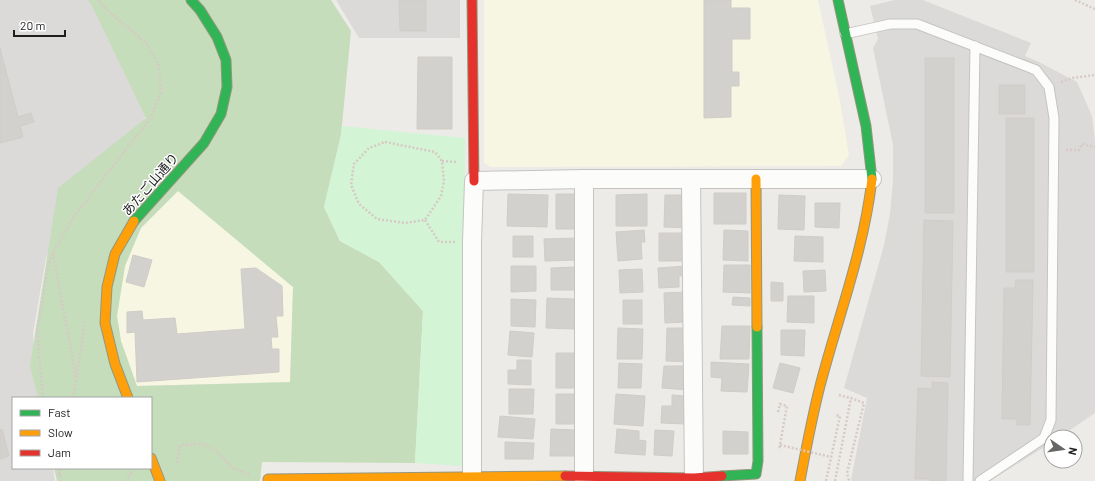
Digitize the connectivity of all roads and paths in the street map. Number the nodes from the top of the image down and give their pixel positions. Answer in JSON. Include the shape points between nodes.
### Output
{"nodes":[{"id":1,"x":98,"y":0,"type":"edge"},
{"id":2,"x":191,"y":0,"type":"edge"},
{"id":3,"x":472,"y":0,"type":"edge"},
{"id":4,"x":838,"y":0,"type":"edge"},
{"id":5,"x":1074,"y":0,"type":"edge"},
{"id":6,"x":1095,"y":9,"type":"edge"},
{"id":7,"x":845,"y":34,"type":"junction"},
{"id":8,"x":975,"y":46,"type":"junction"},
{"id":9,"x":1095,"y":75,"type":"edge"},
{"id":10,"x":1049,"y":87,"type":"junction"},
{"id":11,"x":1095,"y":147,"type":"edge"},
{"id":12,"x":1053,"y":151,"type":"junction"},
{"id":13,"x":584,"y":179,"type":"junction"},
{"id":14,"x":756,"y":179,"type":"junction"},
{"id":15,"x":872,"y":179,"type":"junction"},
{"id":16,"x":691,"y":180,"type":"junction"},
{"id":17,"x":474,"y":181,"type":"junction"},
{"id":18,"x":425,"y":220,"type":"junction"},
{"id":19,"x":472,"y":242,"type":"junction"},
{"id":20,"x":53,"y":253,"type":"junction"},
{"id":21,"x":85,"y":318,"type":"dead end"},
{"id":22,"x":76,"y":377,"type":"junction"},
{"id":23,"x":839,"y":395,"type":"dead end"},
{"id":24,"x":43,"y":397,"type":"edge"},
{"id":25,"x":73,"y":397,"type":"edge"},
{"id":26,"x":128,"y":397,"type":"edge"},
{"id":27,"x":851,"y":398,"type":"junction"},
{"id":28,"x":835,"y":415,"type":"dead end"},
{"id":29,"x":780,"y":445,"type":"dead end"},
{"id":30,"x":831,"y":457,"type":"junction"},
{"id":31,"x":152,"y":461,"type":"edge"},
{"id":32,"x":177,"y":463,"type":"dead end"},
{"id":33,"x":58,"y":469,"type":"edge"},
{"id":34,"x":61,"y":469,"type":"edge"},
{"id":35,"x":133,"y":469,"type":"edge"},
{"id":36,"x":584,"y":478,"type":"edge"},
{"id":37,"x":60,"y":479,"type":"edge"},
{"id":38,"x":472,"y":479,"type":"edge"},
{"id":39,"x":694,"y":479,"type":"edge"},
{"id":40,"x":268,"y":480,"type":"edge"},
{"id":41,"x":127,"y":481,"type":"edge"},
{"id":42,"x":160,"y":481,"type":"edge"},
{"id":43,"x":800,"y":481,"type":"edge"},
{"id":44,"x":826,"y":481,"type":"edge"},
{"id":45,"x":835,"y":481,"type":"edge"},
{"id":46,"x":849,"y":481,"type":"edge"},
{"id":47,"x":968,"y":481,"type":"edge"},
{"id":48,"x":980,"y":481,"type":"edge"}],
"edges":[{"from":1,"to":20,"type":"path","via":[[146,43],[159,66],[161,92],[150,119],[74,216]]},
{"from":2,"to":26,"type":"street","name":"あたご山通り","via":[[217,37],[226,60],[227,87],[221,114],[204,143],[131,226],[115,254],[107,287],[105,323],[115,364]]},
{"from":3,"to":17,"type":"street"},
{"from":4,"to":7,"type":"street"},
{"from":5,"to":6,"type":"path"},
{"from":7,"to":8,"type":"lane","via":[[890,24],[917,24]]},
{"from":7,"to":15,"type":"street","via":[[866,126]]},
{"from":8,"to":10,"type":"lane","via":[[1036,70]]},
{"from":8,"to":47,"type":"lane"},
{"from":9,"to":10,"type":"path","via":[[1072,78]]},
{"from":10,"to":12,"type":"lane","via":[[1054,118]]},
{"from":11,"to":12,"type":"path","via":[[1082,144],[1079,150]]},
{"from":12,"to":48,"type":"lane","via":[[1051,420],[1044,438]]},
{"from":13,"to":16,"type":"street"},
{"from":13,"to":17,"type":"street"},
{"from":13,"to":36,"type":"street"},
{"from":14,"to":15,"type":"street"},
{"from":14,"to":16,"type":"street"},
{"from":14,"to":39,"type":"street","via":[[756,474]]},
{"from":15,"to":43,"type":"street","via":[[860,249],[820,386]]},
{"from":16,"to":39,"type":"street"},
{"from":17,"to":19,"type":"street"},
{"from":18,"to":18,"type":"path","via":[[441,196],[444,181],[442,161],[435,152],[385,142],[369,148],[354,164],[351,185],[359,204],[377,219],[405,223]]},
{"from":18,"to":19,"type":"path","via":[[438,242]]},
{"from":19,"to":38,"type":"street"},
{"from":20,"to":22,"type":"path"},
{"from":20,"to":24,"type":"path","via":[[48,267],[38,330]]},
{"from":21,"to":22,"type":"path"},
{"from":22,"to":25,"type":"path"},
{"from":23,"to":27,"type":"path"},
{"from":27,"to":45,"type":"path"},
{"from":27,"to":46,"type":"path","via":[[864,403],[847,473]]},
{"from":28,"to":30,"type":"path","via":[[840,416]]},
{"from":29,"to":30,"type":"path","bridge":true},
{"from":30,"to":44,"type":"path"},
{"from":31,"to":42,"type":"street"},
{"from":32,"to":40,"type":"path","via":[[180,445],[203,444],[219,453],[231,467]]},
{"from":33,"to":37,"type":"path"},
{"from":34,"to":37,"type":"path"},
{"from":35,"to":41,"type":"path"},
{"from":36,"to":38,"type":"street"},
{"from":36,"to":39,"type":"street"},
{"from":38,"to":40,"type":"street"}]}
